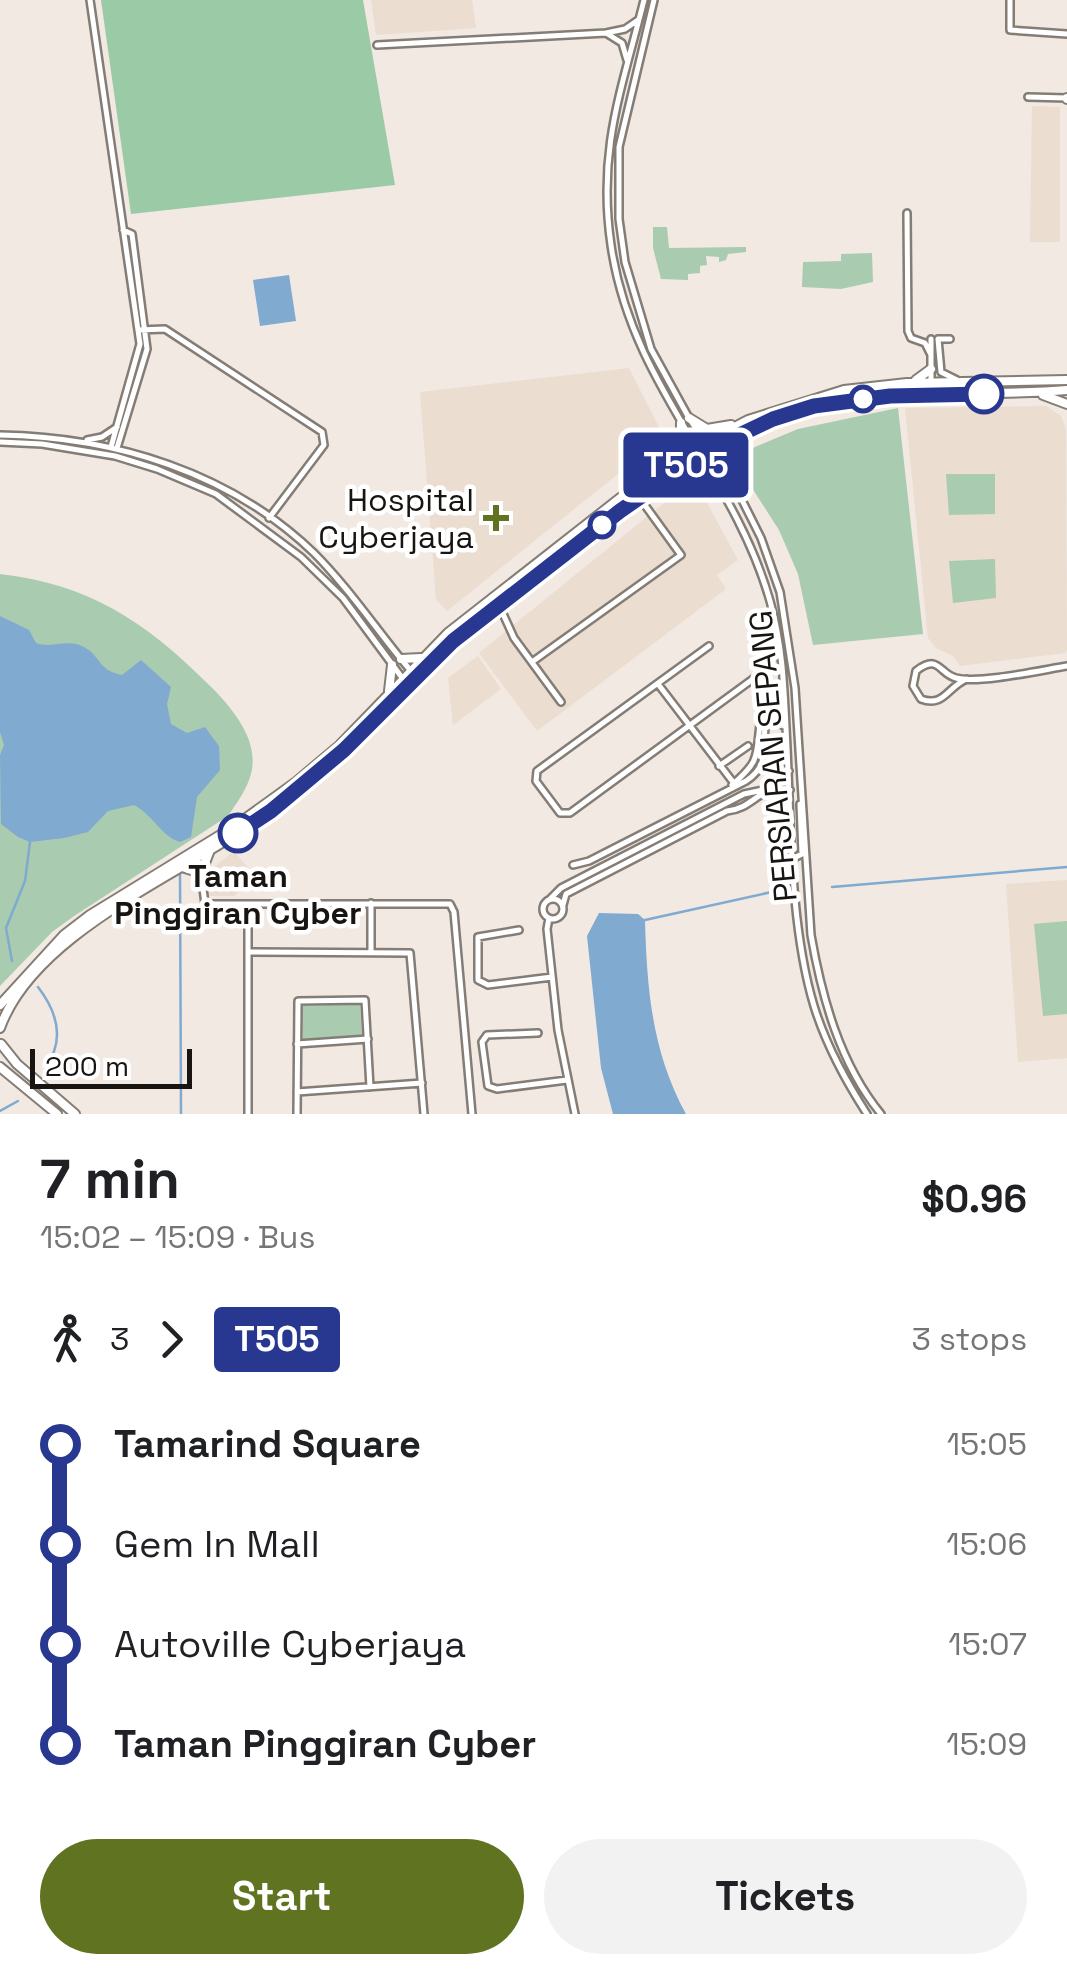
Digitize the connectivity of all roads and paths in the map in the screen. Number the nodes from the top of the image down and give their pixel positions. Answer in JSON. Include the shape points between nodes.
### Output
{"nodes":[{"id":1,"x":90,"y":0,"type":"edge"},
{"id":2,"x":644,"y":0,"type":"edge"},
{"id":3,"x":654,"y":0,"type":"edge"},
{"id":4,"x":1010,"y":0,"type":"edge"},
{"id":5,"x":640,"y":19,"type":"junction"},
{"id":6,"x":606,"y":34,"type":"junction"},
{"id":7,"x":1067,"y":34,"type":"edge"},
{"id":8,"x":378,"y":45,"type":"dead end"},
{"id":9,"x":628,"y":63,"type":"junction"},
{"id":10,"x":1028,"y":97,"type":"dead end"},
{"id":11,"x":1067,"y":98,"type":"edge"},
{"id":12,"x":907,"y":213,"type":"dead end"},
{"id":13,"x":123,"y":230,"type":"junction"},
{"id":14,"x":139,"y":330,"type":"junction"},
{"id":15,"x":147,"y":330,"type":"junction"},
{"id":16,"x":935,"y":339,"type":"junction"},
{"id":17,"x":920,"y":340,"type":"junction"},
{"id":18,"x":935,"y":356,"type":"junction"},
{"id":19,"x":931,"y":368,"type":"junction"},
{"id":20,"x":1067,"y":377,"type":"edge"},
{"id":21,"x":907,"y":382,"type":"junction"},
{"id":22,"x":931,"y":382,"type":"junction"},
{"id":23,"x":966,"y":382,"type":"junction"},
{"id":24,"x":1067,"y":390,"type":"edge"},
{"id":25,"x":1032,"y":392,"type":"junction"},
{"id":26,"x":968,"y":394,"type":"junction"},
{"id":27,"x":1067,"y":404,"type":"edge"},
{"id":28,"x":748,"y":420,"type":"junction"},
{"id":29,"x":685,"y":421,"type":"junction"},
{"id":30,"x":116,"y":426,"type":"junction"},
{"id":31,"x":734,"y":436,"type":"junction"},
{"id":32,"x":0,"y":439,"type":"edge"},
{"id":33,"x":74,"y":441,"type":"junction"},
{"id":34,"x":708,"y":445,"type":"junction"},
{"id":35,"x":114,"y":448,"type":"junction"},
{"id":36,"x":698,"y":451,"type":"junction"},
{"id":37,"x":667,"y":476,"type":"junction"},
{"id":38,"x":728,"y":476,"type":"junction"},
{"id":39,"x":647,"y":478,"type":"junction"},
{"id":40,"x":720,"y":488,"type":"junction"},
{"id":41,"x":639,"y":497,"type":"junction"},
{"id":42,"x":270,"y":518,"type":"junction"},
{"id":43,"x":499,"y":605,"type":"junction"},
{"id":44,"x":709,"y":646,"type":"dead end"},
{"id":45,"x":423,"y":658,"type":"junction"},
{"id":46,"x":401,"y":659,"type":"junction"},
{"id":47,"x":532,"y":662,"type":"junction"},
{"id":48,"x":392,"y":665,"type":"junction"},
{"id":49,"x":1067,"y":666,"type":"edge"},
{"id":50,"x":411,"y":670,"type":"junction"},
{"id":51,"x":757,"y":676,"type":"dead end"},
{"id":52,"x":950,"y":676,"type":"junction"},
{"id":53,"x":403,"y":679,"type":"junction"},
{"id":54,"x":968,"y":679,"type":"junction"},
{"id":55,"x":658,"y":684,"type":"junction"},
{"id":56,"x":951,"y":688,"type":"junction"},
{"id":57,"x":388,"y":695,"type":"junction"},
{"id":58,"x":561,"y":702,"type":"dead end"},
{"id":59,"x":785,"y":709,"type":"junction"},
{"id":60,"x":689,"y":727,"type":"junction"},
{"id":61,"x":786,"y":727,"type":"junction"},
{"id":62,"x":748,"y":746,"type":"dead end"},
{"id":63,"x":719,"y":766,"type":"junction"},
{"id":64,"x":789,"y":771,"type":"junction"},
{"id":65,"x":800,"y":772,"type":"junction"},
{"id":66,"x":735,"y":785,"type":"junction"},
{"id":67,"x":763,"y":790,"type":"junction"},
{"id":68,"x":790,"y":790,"type":"junction"},
{"id":69,"x":210,"y":850,"type":"junction"},
{"id":70,"x":192,"y":857,"type":"junction"},
{"id":71,"x":794,"y":858,"type":"junction"},
{"id":72,"x":574,"y":865,"type":"dead end"},
{"id":73,"x":182,"y":868,"type":"junction"},
{"id":74,"x":200,"y":873,"type":"junction"},
{"id":75,"x":548,"y":900,"type":"junction"},
{"id":76,"x":248,"y":904,"type":"junction"},
{"id":77,"x":371,"y":904,"type":"junction"},
{"id":78,"x":563,"y":905,"type":"junction"},
{"id":79,"x":549,"y":918,"type":"junction"},
{"id":80,"x":519,"y":930,"type":"dead end"},
{"id":81,"x":248,"y":952,"type":"junction"},
{"id":82,"x":371,"y":952,"type":"junction"},
{"id":83,"x":552,"y":978,"type":"junction"},
{"id":84,"x":1,"y":1002,"type":"edge"},
{"id":85,"x":0,"y":1030,"type":"edge"},
{"id":86,"x":538,"y":1033,"type":"dead end"},
{"id":87,"x":368,"y":1039,"type":"junction"},
{"id":88,"x":296,"y":1044,"type":"junction"},
{"id":89,"x":0,"y":1045,"type":"edge"},
{"id":90,"x":0,"y":1067,"type":"edge"},
{"id":91,"x":567,"y":1080,"type":"junction"},
{"id":92,"x":422,"y":1083,"type":"junction"},
{"id":93,"x":370,"y":1087,"type":"junction"},
{"id":94,"x":297,"y":1092,"type":"junction"},
{"id":95,"x":57,"y":1114,"type":"edge"},
{"id":96,"x":75,"y":1114,"type":"edge"},
{"id":97,"x":248,"y":1114,"type":"edge"},
{"id":98,"x":298,"y":1114,"type":"edge"},
{"id":99,"x":424,"y":1114,"type":"edge"},
{"id":100,"x":472,"y":1114,"type":"edge"},
{"id":101,"x":574,"y":1114,"type":"edge"},
{"id":102,"x":867,"y":1114,"type":"edge"},
{"id":103,"x":882,"y":1114,"type":"edge"}],
"edges":[{"from":1,"to":13,"type":"street"},
{"from":2,"to":5,"type":"street","name":"PERSIARAN SEPANG"},
{"from":3,"to":29,"type":"street","name":"PERSIARAN SEPANG","via":[[622,134],[618,219],[638,313]]},
{"from":4,"to":7,"type":"street","via":[[1010,30]]},
{"from":5,"to":6,"type":"street"},
{"from":5,"to":9,"type":"street","name":"PERSIARAN SEPANG"},
{"from":6,"to":8,"type":"street"},
{"from":6,"to":9,"type":"street","via":[[622,43]]},
{"from":9,"to":29,"type":"street","name":"PERSIARAN SEPANG","via":[[608,146],[612,250],[637,340],[659,387]]},
{"from":10,"to":11,"type":"street"},
{"from":12,"to":17,"type":"street","via":[[908,331]]},
{"from":13,"to":14,"type":"street"},
{"from":13,"to":15,"type":"street","via":[[132,234]]},
{"from":14,"to":15,"type":"street"},
{"from":14,"to":30,"type":"street"},
{"from":15,"to":35,"type":"street","via":[[146,357]]},
{"from":15,"to":42,"type":"street","via":[[165,329],[322,432],[324,445]]},
{"from":16,"to":17,"type":"street"},
{"from":16,"to":18,"type":"street"},
{"from":16,"to":18,"type":"street","via":[[950,339]]},
{"from":17,"to":18,"type":"street"},
{"from":18,"to":19,"type":"street"},
{"from":18,"to":23,"type":"street","via":[[944,376]]},
{"from":19,"to":21,"type":"main road"},
{"from":19,"to":22,"type":"street"},
{"from":20,"to":23,"type":"main road"},
{"from":21,"to":22,"type":"main road"},
{"from":21,"to":28,"type":"main road","via":[[820,396]]},
{"from":22,"to":23,"type":"main road"},
{"from":22,"to":26,"type":"main road","via":[[934,390]]},
{"from":24,"to":25,"type":"main road"},
{"from":25,"to":26,"type":"main road"},
{"from":25,"to":27,"type":"main road"},
{"from":26,"to":31,"type":"main road","via":[[814,406]]},
{"from":28,"to":29,"type":"main road","via":[[715,429]]},
{"from":28,"to":34,"type":"main road"},
{"from":29,"to":34,"type":"street","name":"PERSIARAN SEPANG"},
{"from":29,"to":36,"type":"street","name":"PERSIARAN SEPANG"},
{"from":29,"to":39,"type":"main road","via":[[676,452]]},
{"from":30,"to":33,"type":"street","via":[[96,439]]},
{"from":30,"to":35,"type":"street"},
{"from":31,"to":34,"type":"main road"},
{"from":31,"to":38,"type":"main road","via":[[724,456]]},
{"from":32,"to":33,"type":"street"},
{"from":32,"to":48,"type":"street","via":[[124,458],[216,494],[344,598]]},
{"from":33,"to":35,"type":"street"},
{"from":34,"to":36,"type":"main road"},
{"from":34,"to":38,"type":"street","name":"PERSIARAN SEPANG"},
{"from":35,"to":42,"type":"street","via":[[191,472]]},
{"from":36,"to":37,"type":"main road"},
{"from":36,"to":39,"type":"main road"},
{"from":36,"to":40,"type":"street","name":"PERSIARAN SEPANG"},
{"from":37,"to":40,"type":"main road","via":[[695,472]]},
{"from":37,"to":41,"type":"main road"},
{"from":38,"to":65,"type":"street","name":"PERSIARAN SEPANG","via":[[780,592],[793,662]]},
{"from":39,"to":45,"type":"main road"},
{"from":40,"to":59,"type":"street","name":"PERSIARAN SEPANG","via":[[768,596],[780,642]]},
{"from":41,"to":43,"type":"main road"},
{"from":41,"to":47,"type":"street","via":[[681,555]]},
{"from":42,"to":46,"type":"street","via":[[313,552]]},
{"from":43,"to":47,"type":"street"},
{"from":43,"to":69,"type":"main road","via":[[453,641],[333,760]]},
{"from":44,"to":55,"type":"street"},
{"from":45,"to":46,"type":"main road"},
{"from":45,"to":50,"type":"main road"},
{"from":46,"to":50,"type":"street"},
{"from":47,"to":58,"type":"street"},
{"from":48,"to":53,"type":"street"},
{"from":48,"to":57,"type":"main road"},
{"from":49,"to":54,"type":"street"},
{"from":50,"to":53,"type":"main road"},
{"from":51,"to":60,"type":"street"},
{"from":52,"to":54,"type":"street"},
{"from":52,"to":56,"type":"street"},
{"from":52,"to":56,"type":"street","via":[[940,666],[925,665],[912,686],[931,702]]},
{"from":53,"to":57,"type":"main road"},
{"from":54,"to":56,"type":"street"},
{"from":55,"to":60,"type":"street"},
{"from":55,"to":60,"type":"street","via":[[537,771],[548,797],[570,813]]},
{"from":57,"to":70,"type":"main road","via":[[340,746]]},
{"from":59,"to":61,"type":"street","name":"PERSIARAN SEPANG"},
{"from":59,"to":66,"type":"street","via":[[760,724],[759,754]]},
{"from":60,"to":63,"type":"street"},
{"from":61,"to":64,"type":"street","name":"PERSIARAN SEPANG"},
{"from":61,"to":66,"type":"street","via":[[765,726],[764,762]]},
{"from":62,"to":63,"type":"street"},
{"from":63,"to":66,"type":"street"},
{"from":64,"to":67,"type":"street"},
{"from":64,"to":68,"type":"street","name":"PERSIARAN SEPANG"},
{"from":65,"to":71,"type":"street","via":[[802,854]]},
{"from":65,"to":103,"type":"street","name":"PERSIARAN SEPANG","via":[[818,973],[846,1056]]},
{"from":66,"to":72,"type":"street"},
{"from":67,"to":68,"type":"street"},
{"from":67,"to":75,"type":"street","via":[[744,794]]},
{"from":67,"to":78,"type":"street","via":[[744,808],[566,894]]},
{"from":68,"to":71,"type":"street","name":"PERSIARAN SEPANG"},
{"from":69,"to":70,"type":"main road"},
{"from":69,"to":74,"type":"main road"},
{"from":70,"to":73,"type":"main road"},
{"from":70,"to":74,"type":"street"},
{"from":70,"to":84,"type":"main road","via":[[90,915]]},
{"from":71,"to":102,"type":"street","name":"PERSIARAN SEPANG","via":[[813,1003],[835,1060]]},
{"from":73,"to":74,"type":"main road"},
{"from":73,"to":85,"type":"main road","via":[[67,942],[21,992]]},
{"from":74,"to":76,"type":"street","via":[[206,904]]},
{"from":75,"to":78,"type":"street"},
{"from":75,"to":79,"type":"street","via":[[543,909]]},
{"from":76,"to":77,"type":"street"},
{"from":76,"to":81,"type":"street"},
{"from":77,"to":82,"type":"street"},
{"from":77,"to":100,"type":"street","via":[[453,906]]},
{"from":78,"to":79,"type":"street","via":[[560,916]]},
{"from":79,"to":83,"type":"street"},
{"from":80,"to":83,"type":"street","via":[[478,937],[478,980]]},
{"from":81,"to":82,"type":"street"},
{"from":81,"to":97,"type":"street"},
{"from":82,"to":92,"type":"street","via":[[410,953]]},
{"from":83,"to":91,"type":"street"},
{"from":85,"to":89,"type":"main road"},
{"from":86,"to":91,"type":"street","via":[[488,1034],[482,1042],[488,1086]]},
{"from":87,"to":88,"type":"street"},
{"from":87,"to":88,"type":"street","via":[[364,1000],[298,1002]]},
{"from":87,"to":93,"type":"street"},
{"from":88,"to":94,"type":"street"},
{"from":89,"to":96,"type":"main road"},
{"from":90,"to":95,"type":"main road"},
{"from":91,"to":101,"type":"street"},
{"from":92,"to":93,"type":"street"},
{"from":92,"to":99,"type":"street"},
{"from":93,"to":94,"type":"street"},
{"from":94,"to":98,"type":"street"}]}
